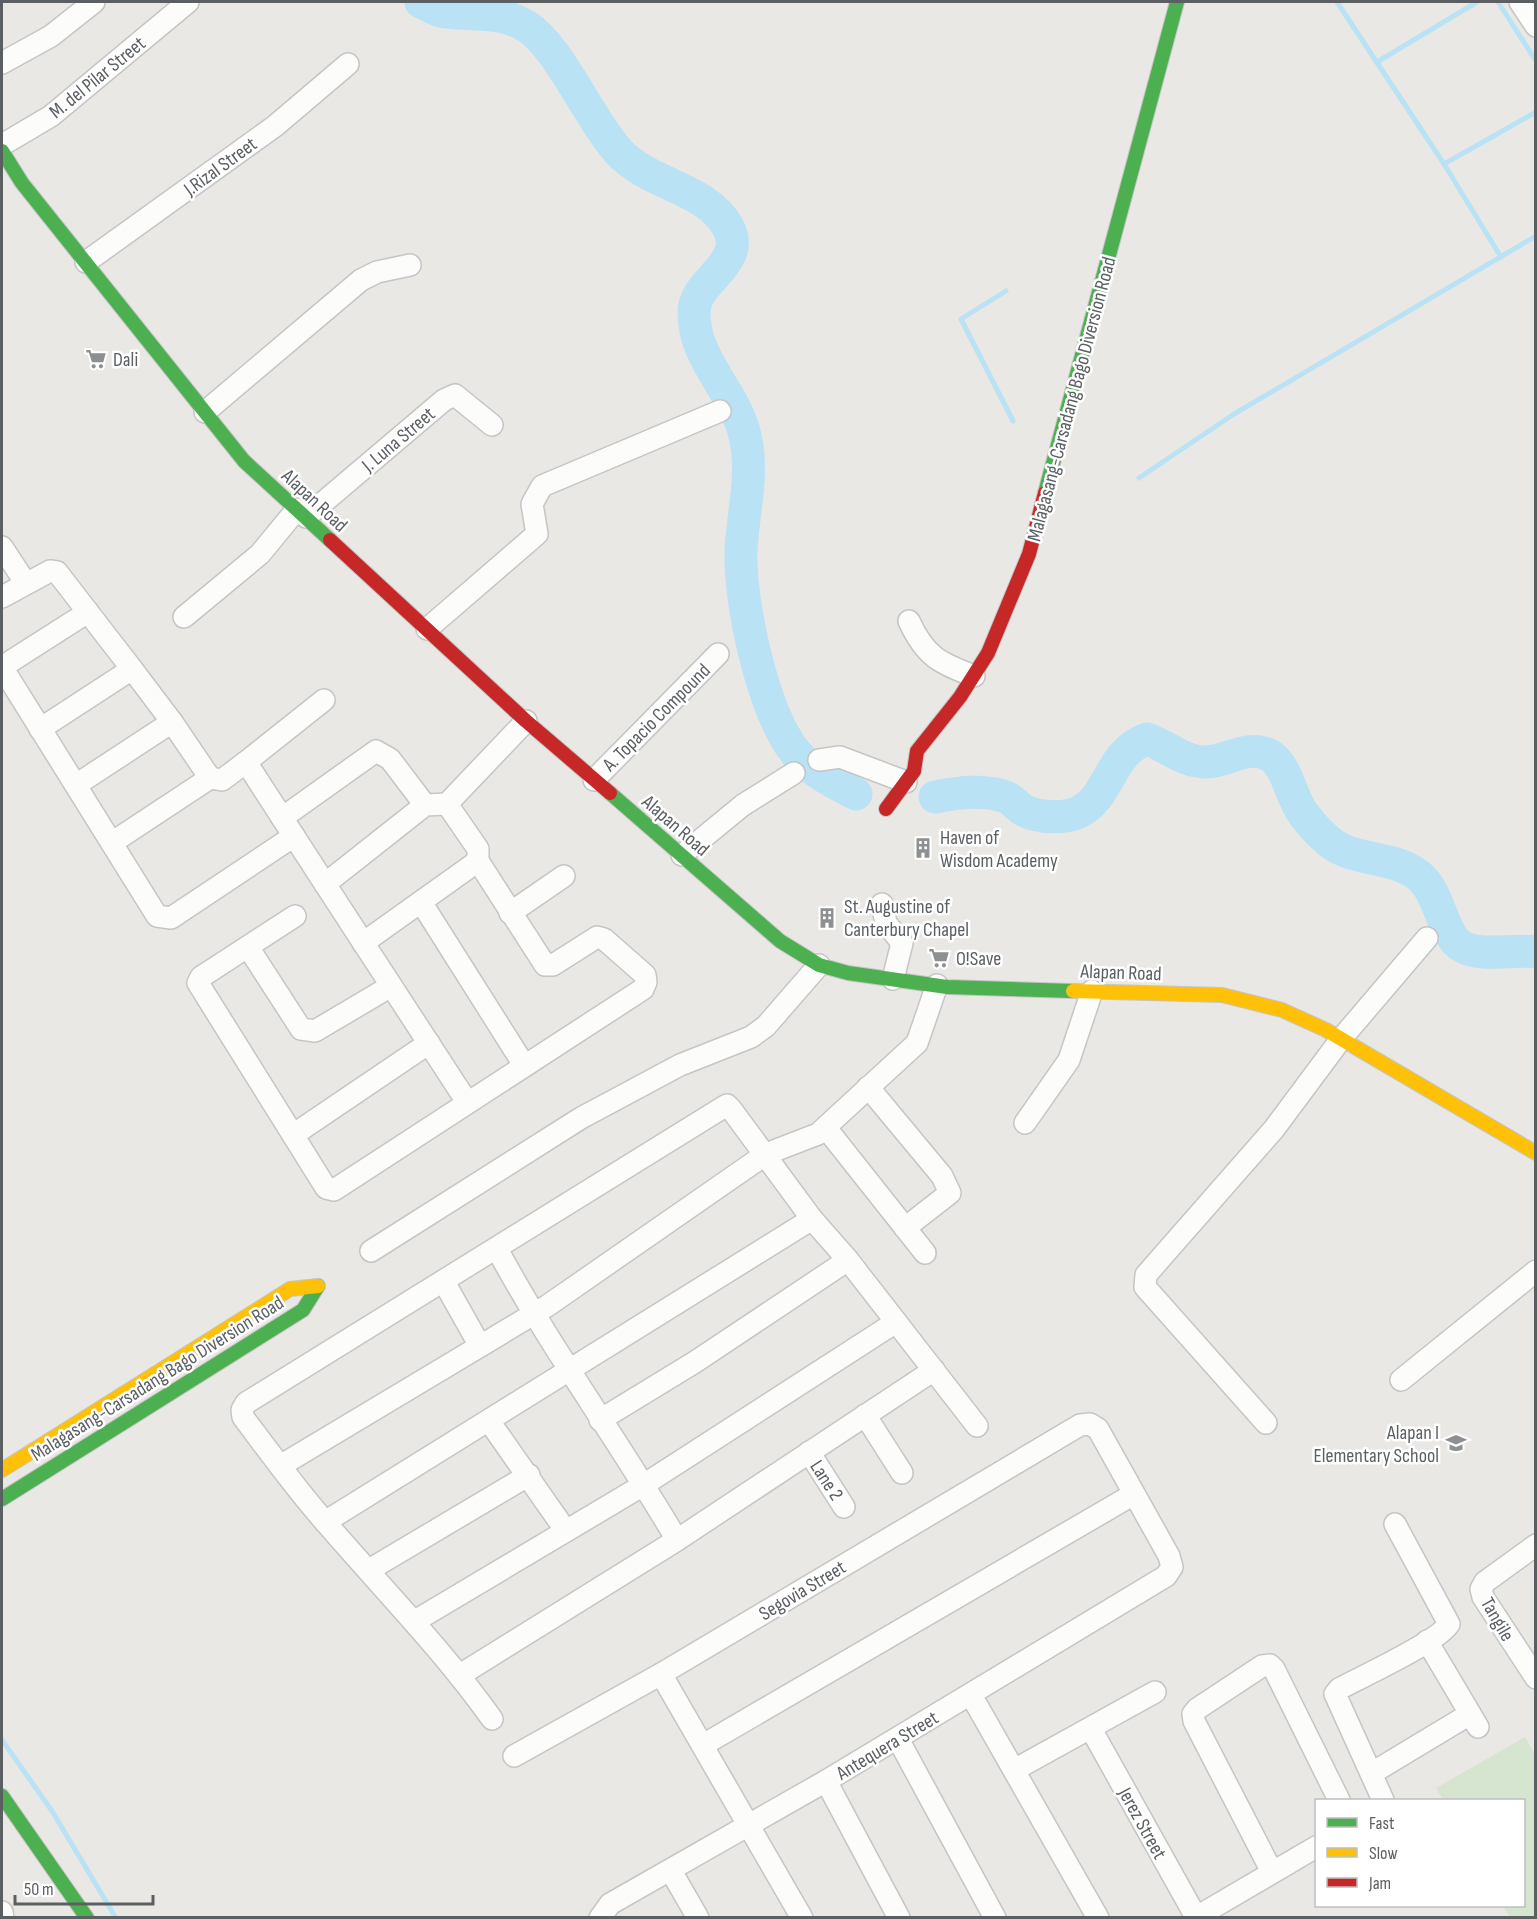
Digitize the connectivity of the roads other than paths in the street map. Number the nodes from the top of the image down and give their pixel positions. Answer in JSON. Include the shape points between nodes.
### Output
{"nodes":[{"id":1,"x":94,"y":2,"type":"edge"},
{"id":2,"x":188,"y":2,"type":"edge"},
{"id":3,"x":1177,"y":2,"type":"edge"},
{"id":4,"x":1520,"y":2,"type":"edge"},
{"id":5,"x":1536,"y":26,"type":"edge"},
{"id":6,"x":2,"y":63,"type":"edge"},
{"id":7,"x":348,"y":64,"type":"dead end"},
{"id":8,"x":2,"y":145,"type":"edge"},
{"id":9,"x":2,"y":151,"type":"edge"},
{"id":10,"x":86,"y":262,"type":"junction"},
{"id":11,"x":410,"y":265,"type":"dead end"},
{"id":12,"x":720,"y":411,"type":"dead end"},
{"id":13,"x":205,"y":412,"type":"junction"},
{"id":14,"x":492,"y":425,"type":"dead end"},
{"id":15,"x":301,"y":513,"type":"junction"},
{"id":16,"x":2,"y":547,"type":"edge"},
{"id":17,"x":25,"y":582,"type":"junction"},
{"id":18,"x":2,"y":597,"type":"edge"},
{"id":19,"x":88,"y":612,"type":"junction"},
{"id":20,"x":184,"y":617,"type":"dead end"},
{"id":21,"x":909,"y":621,"type":"dead end"},
{"id":22,"x":427,"y":629,"type":"junction"},
{"id":23,"x":718,"y":654,"type":"dead end"},
{"id":24,"x":2,"y":667,"type":"edge"},
{"id":25,"x":132,"y":669,"type":"junction"},
{"id":26,"x":974,"y":676,"type":"junction"},
{"id":27,"x":324,"y":700,"type":"dead end"},
{"id":28,"x":526,"y":721,"type":"junction"},
{"id":29,"x":172,"y":722,"type":"junction"},
{"id":30,"x":40,"y":729,"type":"junction"},
{"id":31,"x":819,"y":760,"type":"dead end"},
{"id":32,"x":246,"y":762,"type":"junction"},
{"id":33,"x":932,"y":763,"type":"dead end"},
{"id":34,"x":794,"y":773,"type":"dead end"},
{"id":35,"x":910,"y":776,"type":"junction"},
{"id":36,"x":210,"y":778,"type":"junction"},
{"id":37,"x":594,"y":780,"type":"junction"},
{"id":38,"x":76,"y":785,"type":"junction"},
{"id":39,"x":447,"y":804,"type":"junction"},
{"id":40,"x":425,"y":806,"type":"junction"},
{"id":41,"x":886,"y":809,"type":"dead end"},
{"id":42,"x":282,"y":818,"type":"junction"},
{"id":43,"x":294,"y":836,"type":"junction"},
{"id":44,"x":113,"y":842,"type":"junction"},
{"id":45,"x":682,"y":855,"type":"junction"},
{"id":46,"x":477,"y":861,"type":"junction"},
{"id":47,"x":564,"y":876,"type":"dead end"},
{"id":48,"x":325,"y":884,"type":"junction"},
{"id":49,"x":421,"y":902,"type":"junction"},
{"id":50,"x":882,"y":904,"type":"dead end"},
{"id":51,"x":510,"y":913,"type":"junction"},
{"id":52,"x":295,"y":916,"type":"dead end"},
{"id":53,"x":1427,"y":938,"type":"dead end"},
{"id":54,"x":363,"y":943,"type":"junction"},
{"id":55,"x":248,"y":947,"type":"junction"},
{"id":56,"x":812,"y":973,"type":"junction"},
{"id":57,"x":892,"y":979,"type":"junction"},
{"id":58,"x":937,"y":985,"type":"junction"},
{"id":59,"x":391,"y":986,"type":"junction"},
{"id":60,"x":1092,"y":991,"type":"junction"},
{"id":61,"x":1341,"y":1039,"type":"junction"},
{"id":62,"x":429,"y":1043,"type":"junction"},
{"id":63,"x":524,"y":1065,"type":"junction"},
{"id":64,"x":868,"y":1087,"type":"junction"},
{"id":65,"x":467,"y":1102,"type":"junction"},
{"id":66,"x":1025,"y":1123,"type":"dead end"},
{"id":67,"x":826,"y":1128,"type":"junction"},
{"id":68,"x":293,"y":1135,"type":"junction"},
{"id":69,"x":766,"y":1154,"type":"junction"},
{"id":70,"x":1536,"y":1154,"type":"edge"},
{"id":71,"x":812,"y":1219,"type":"junction"},
{"id":72,"x":905,"y":1228,"type":"junction"},
{"id":73,"x":497,"y":1249,"type":"junction"},
{"id":74,"x":371,"y":1251,"type":"dead end"},
{"id":75,"x":925,"y":1253,"type":"dead end"},
{"id":76,"x":848,"y":1260,"type":"junction"},
{"id":77,"x":1536,"y":1270,"type":"edge"},
{"id":78,"x":444,"y":1282,"type":"junction"},
{"id":79,"x":532,"y":1315,"type":"junction"},
{"id":80,"x":896,"y":1322,"type":"junction"},
{"id":81,"x":480,"y":1346,"type":"junction"},
{"id":82,"x":934,"y":1370,"type":"junction"},
{"id":83,"x":570,"y":1372,"type":"junction"},
{"id":84,"x":1401,"y":1380,"type":"dead end"},
{"id":85,"x":865,"y":1415,"type":"junction"},
{"id":86,"x":600,"y":1420,"type":"junction"},
{"id":87,"x":489,"y":1421,"type":"junction"},
{"id":88,"x":1266,"y":1423,"type":"dead end"},
{"id":89,"x":977,"y":1426,"type":"dead end"},
{"id":90,"x":809,"y":1452,"type":"junction"},
{"id":91,"x":280,"y":1466,"type":"junction"},
{"id":92,"x":2,"y":1470,"type":"edge"},
{"id":93,"x":902,"y":1473,"type":"dead end"},
{"id":94,"x":529,"y":1475,"type":"junction"},
{"id":95,"x":645,"y":1484,"type":"junction"},
{"id":96,"x":1134,"y":1494,"type":"junction"},
{"id":97,"x":2,"y":1499,"type":"edge"},
{"id":98,"x":844,"y":1507,"type":"dead end"},
{"id":99,"x":325,"y":1522,"type":"junction"},
{"id":100,"x":1395,"y":1524,"type":"dead end"},
{"id":101,"x":566,"y":1531,"type":"junction"},
{"id":102,"x":677,"y":1540,"type":"junction"},
{"id":103,"x":1536,"y":1545,"type":"edge"},
{"id":104,"x":369,"y":1570,"type":"junction"},
{"id":105,"x":415,"y":1621,"type":"junction"},
{"id":106,"x":1426,"y":1641,"type":"junction"},
{"id":107,"x":1527,"y":1648,"type":"edge"},
{"id":108,"x":661,"y":1674,"type":"junction"},
{"id":109,"x":460,"y":1675,"type":"junction"},
{"id":110,"x":1536,"y":1678,"type":"edge"},
{"id":111,"x":1155,"y":1692,"type":"dead end"},
{"id":112,"x":971,"y":1695,"type":"junction"},
{"id":113,"x":492,"y":1719,"type":"dead end"},
{"id":114,"x":1091,"y":1729,"type":"junction"},
{"id":115,"x":897,"y":1739,"type":"junction"},
{"id":116,"x":703,"y":1745,"type":"junction"},
{"id":117,"x":514,"y":1756,"type":"dead end"},
{"id":118,"x":1014,"y":1770,"type":"junction"},
{"id":119,"x":1372,"y":1773,"type":"junction"},
{"id":120,"x":826,"y":1781,"type":"junction"},
{"id":121,"x":2,"y":1796,"type":"edge"},
{"id":122,"x":1339,"y":1799,"type":"edge"},
{"id":123,"x":1383,"y":1799,"type":"edge"},
{"id":124,"x":747,"y":1827,"type":"junction"},
{"id":125,"x":1315,"y":1848,"type":"edge"},
{"id":126,"x":671,"y":1871,"type":"junction"},
{"id":127,"x":1272,"y":1872,"type":"junction"},
{"id":128,"x":2,"y":1912,"type":"edge"},
{"id":129,"x":84,"y":1916,"type":"edge"},
{"id":130,"x":3,"y":1917,"type":"edge"},
{"id":131,"x":600,"y":1917,"type":"edge"},
{"id":132,"x":698,"y":1917,"type":"edge"},
{"id":133,"x":802,"y":1917,"type":"edge"},
{"id":134,"x":899,"y":1917,"type":"edge"},
{"id":135,"x":995,"y":1917,"type":"edge"},
{"id":136,"x":1098,"y":1917,"type":"edge"},
{"id":137,"x":1196,"y":1917,"type":"edge"}],
"edges":[{"from":1,"to":6,"type":"street","via":[[51,36]]},
{"from":2,"to":8,"type":"street","name":"M. del Pilar Street","via":[[51,116]]},
{"from":3,"to":26,"type":"street","name":"Malagasang-Carsadang Bago Diversion Road","via":[[1044,506],[1013,598]]},
{"from":4,"to":5,"type":"street"},
{"from":7,"to":10,"type":"street","name":"J.Rizal Street","via":[[275,126]]},
{"from":9,"to":10,"type":"street","name":"Alapan Road","via":[[22,183]]},
{"from":10,"to":13,"type":"street","name":"Alapan Road"},
{"from":11,"to":13,"type":"street","via":[[361,280]]},
{"from":12,"to":22,"type":"street","via":[[542,486],[532,504],[537,534]]},
{"from":13,"to":15,"type":"street","name":"Alapan Road","via":[[244,461]]},
{"from":14,"to":15,"type":"street","name":"J. Luna Street","via":[[455,395],[444,400]]},
{"from":15,"to":20,"type":"street","via":[[260,554]]},
{"from":15,"to":22,"type":"street","name":"Alapan Road"},
{"from":16,"to":17,"type":"street"},
{"from":17,"to":18,"type":"street"},
{"from":17,"to":19,"type":"street","via":[[50,571],[57,572]]},
{"from":19,"to":24,"type":"street"},
{"from":19,"to":25,"type":"street"},
{"from":21,"to":26,"type":"street","via":[[918,639],[936,659]]},
{"from":22,"to":28,"type":"street","name":"Alapan Road"},
{"from":23,"to":37,"type":"street","name":"A. Topacio Compound"},
{"from":24,"to":30,"type":"street"},
{"from":25,"to":29,"type":"street"},
{"from":25,"to":30,"type":"street"},
{"from":26,"to":35,"type":"street","name":"Malagasang-Carsadang Bago Diversion Road","via":[[917,751]]},
{"from":27,"to":32,"type":"street"},
{"from":28,"to":37,"type":"street","name":"Alapan Road"},
{"from":28,"to":39,"type":"street"},
{"from":29,"to":36,"type":"street"},
{"from":29,"to":38,"type":"street"},
{"from":30,"to":38,"type":"street"},
{"from":31,"to":35,"type":"street","via":[[840,756]]},
{"from":32,"to":36,"type":"street","via":[[222,780]]},
{"from":32,"to":42,"type":"street"},
{"from":33,"to":35,"type":"street","name":"Malagasang-Carsadang Bago Diversion Road"},
{"from":34,"to":45,"type":"street","via":[[743,805]]},
{"from":35,"to":41,"type":"street","name":"Malagasang-Carsadang Bago Diversion Road"},
{"from":36,"to":44,"type":"street"},
{"from":37,"to":45,"type":"street","name":"Alapan Road"},
{"from":38,"to":44,"type":"street"},
{"from":39,"to":40,"type":"street"},
{"from":39,"to":46,"type":"street","via":[[478,849]]},
{"from":40,"to":42,"type":"street","via":[[390,759],[376,751]]},
{"from":40,"to":48,"type":"street"},
{"from":42,"to":43,"type":"street"},
{"from":43,"to":44,"type":"street","via":[[171,918],[163,919],[157,916]]},
{"from":43,"to":48,"type":"street"},
{"from":45,"to":56,"type":"street","name":"Alapan Road"},
{"from":46,"to":49,"type":"street"},
{"from":46,"to":51,"type":"street"},
{"from":47,"to":51,"type":"street"},
{"from":48,"to":54,"type":"street"},
{"from":49,"to":54,"type":"street"},
{"from":49,"to":63,"type":"street"},
{"from":50,"to":57,"type":"street","via":[[886,923],[902,943]]},
{"from":51,"to":63,"type":"street","via":[[545,965],[553,965],[597,937],[645,975],[646,982],[643,989]]},
{"from":52,"to":55,"type":"street"},
{"from":53,"to":61,"type":"street"},
{"from":54,"to":59,"type":"street"},
{"from":55,"to":59,"type":"street","via":[[301,1029],[308,1032]]},
{"from":55,"to":68,"type":"street","via":[[201,977],[200,989]]},
{"from":56,"to":57,"type":"street","name":"Alapan Road"},
{"from":56,"to":74,"type":"street","via":[[766,1026],[751,1037],[680,1065],[611,1101]]},
{"from":57,"to":58,"type":"street","name":"Alapan Road"},
{"from":58,"to":60,"type":"street","name":"Alapan Road"},
{"from":58,"to":64,"type":"street","via":[[917,1043]]},
{"from":59,"to":62,"type":"street"},
{"from":60,"to":61,"type":"street","name":"Alapan Road","via":[[1222,995],[1282,1010]]},
{"from":60,"to":66,"type":"street","via":[[1069,1060]]},
{"from":61,"to":70,"type":"street","name":"Alapan Road"},
{"from":61,"to":88,"type":"street","via":[[1274,1129],[1144,1281],[1145,1287]]},
{"from":62,"to":65,"type":"street"},
{"from":62,"to":68,"type":"street"},
{"from":63,"to":65,"type":"street"},
{"from":64,"to":67,"type":"street"},
{"from":64,"to":72,"type":"street","via":[[942,1176],[950,1193]]},
{"from":65,"to":68,"type":"street","via":[[334,1190],[326,1188]]},
{"from":67,"to":69,"type":"street"},
{"from":67,"to":72,"type":"street"},
{"from":69,"to":71,"type":"street"},
{"from":69,"to":73,"type":"street","via":[[727,1105]]},
{"from":69,"to":79,"type":"street"},
{"from":71,"to":76,"type":"street"},
{"from":71,"to":83,"type":"street"},
{"from":72,"to":75,"type":"street"},
{"from":73,"to":78,"type":"street"},
{"from":73,"to":79,"type":"street"},
{"from":76,"to":80,"type":"street"},
{"from":76,"to":86,"type":"street"},
{"from":77,"to":84,"type":"street"},
{"from":78,"to":81,"type":"street"},
{"from":78,"to":91,"type":"street","via":[[246,1403],[243,1418]]},
{"from":79,"to":81,"type":"street"},
{"from":79,"to":83,"type":"street"},
{"from":80,"to":82,"type":"street"},
{"from":80,"to":95,"type":"street"},
{"from":81,"to":91,"type":"street"},
{"from":82,"to":85,"type":"street"},
{"from":82,"to":89,"type":"street"},
{"from":83,"to":86,"type":"street"},
{"from":83,"to":87,"type":"street"},
{"from":85,"to":90,"type":"street"},
{"from":85,"to":93,"type":"street"},
{"from":86,"to":95,"type":"street"},
{"from":87,"to":94,"type":"street"},
{"from":87,"to":99,"type":"street"},
{"from":90,"to":98,"type":"street","name":"Lane 2"},
{"from":90,"to":102,"type":"street"},
{"from":91,"to":99,"type":"street"},
{"from":92,"to":97,"type":"street","name":"Malagasang-Carsadang Bago Diversion Road","via":[[290,1289],[318,1286],[303,1310]]},
{"from":94,"to":101,"type":"street"},
{"from":94,"to":104,"type":"street"},
{"from":95,"to":101,"type":"street"},
{"from":95,"to":102,"type":"street"},
{"from":96,"to":108,"type":"street","name":"Segovia Street","via":[[1098,1429],[1090,1424],[1070,1431]]},
{"from":96,"to":112,"type":"street","name":"Antequera Street","via":[[1169,1556],[1172,1567],[1166,1576]]},
{"from":96,"to":116,"type":"street"},
{"from":99,"to":104,"type":"street"},
{"from":100,"to":106,"type":"street","via":[[1448,1618],[1446,1629]]},
{"from":101,"to":105,"type":"street"},
{"from":102,"to":109,"type":"street"},
{"from":103,"to":107,"type":"street","name":"Tangile","via":[[1481,1589],[1483,1597]]},
{"from":104,"to":105,"type":"street"},
{"from":105,"to":109,"type":"street"},
{"from":106,"to":119,"type":"street","via":[[1335,1694]]},
{"from":106,"to":119,"type":"street","via":[[1474,1720]]},
{"from":107,"to":110,"type":"street","name":"Tangile"},
{"from":108,"to":116,"type":"street"},
{"from":108,"to":117,"type":"street","name":"Segovia Street"},
{"from":109,"to":113,"type":"street"},
{"from":111,"to":114,"type":"street"},
{"from":112,"to":115,"type":"street","name":"Antequera Street"},
{"from":112,"to":118,"type":"street"},
{"from":114,"to":118,"type":"street"},
{"from":114,"to":137,"type":"street","name":"Jerez Street"},
{"from":115,"to":120,"type":"street","name":"Antequera Street"},
{"from":115,"to":135,"type":"street"},
{"from":116,"to":124,"type":"street"},
{"from":118,"to":136,"type":"street"},
{"from":119,"to":123,"type":"street"},
{"from":120,"to":124,"type":"street","name":"Antequera Street"},
{"from":120,"to":134,"type":"street"},
{"from":121,"to":129,"type":"street"},
{"from":122,"to":127,"type":"street","via":[[1270,1665],[1197,1709],[1194,1721]]},
{"from":124,"to":126,"type":"street","name":"Antequera Street"},
{"from":124,"to":133,"type":"street"},
{"from":125,"to":127,"type":"street"},
{"from":126,"to":131,"type":"street","name":"Antequera Street","via":[[610,1904]]},
{"from":126,"to":132,"type":"street"},
{"from":127,"to":137,"type":"street"},
{"from":128,"to":130,"type":"street"}]}
